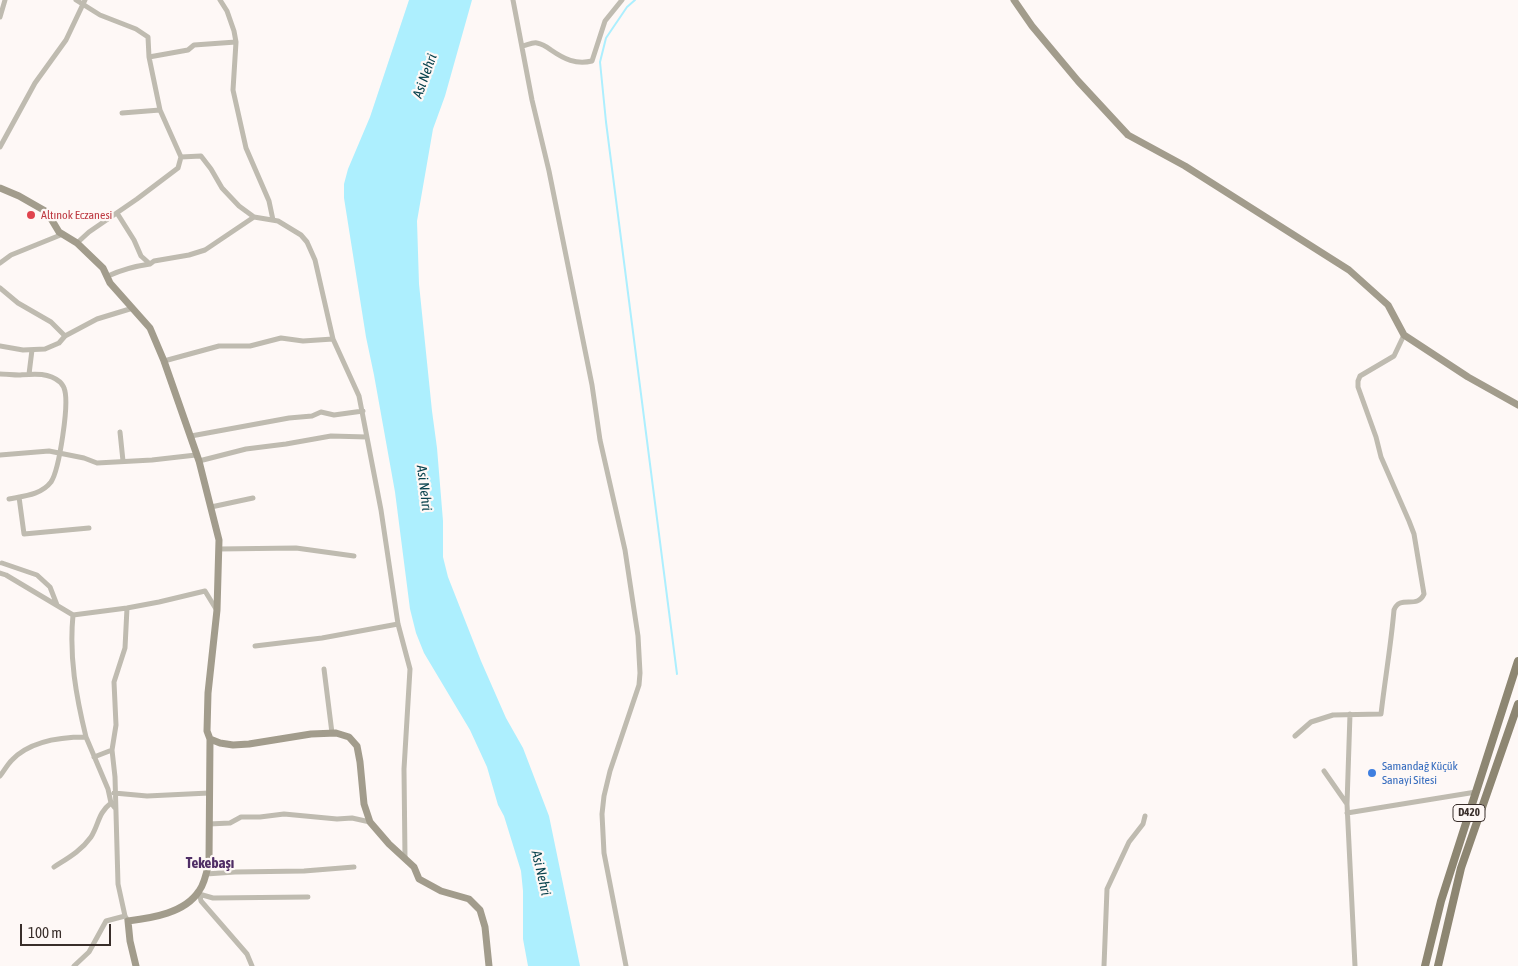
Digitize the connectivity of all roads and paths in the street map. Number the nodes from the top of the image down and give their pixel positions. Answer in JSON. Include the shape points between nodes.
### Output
{"nodes":[{"id":1,"x":5,"y":0,"type":"edge"},
{"id":2,"x":76,"y":0,"type":"edge"},
{"id":3,"x":220,"y":0,"type":"edge"},
{"id":4,"x":513,"y":0,"type":"edge"},
{"id":5,"x":622,"y":0,"type":"edge"},
{"id":6,"x":1014,"y":0,"type":"edge"},
{"id":7,"x":84,"y":2,"type":"edge"},
{"id":8,"x":0,"y":17,"type":"edge"},
{"id":9,"x":236,"y":42,"type":"junction"},
{"id":10,"x":522,"y":46,"type":"junction"},
{"id":11,"x":149,"y":57,"type":"junction"},
{"id":12,"x":160,"y":110,"type":"junction"},
{"id":13,"x":122,"y":113,"type":"dead end"},
{"id":14,"x":0,"y":147,"type":"edge"},
{"id":15,"x":181,"y":157,"type":"junction"},
{"id":16,"x":0,"y":188,"type":"edge"},
{"id":17,"x":117,"y":213,"type":"junction"},
{"id":18,"x":254,"y":217,"type":"junction"},
{"id":19,"x":273,"y":220,"type":"junction"},
{"id":20,"x":63,"y":234,"type":"junction"},
{"id":21,"x":78,"y":243,"type":"junction"},
{"id":22,"x":0,"y":263,"type":"edge"},
{"id":23,"x":150,"y":264,"type":"junction"},
{"id":24,"x":108,"y":276,"type":"junction"},
{"id":25,"x":0,"y":288,"type":"edge"},
{"id":26,"x":133,"y":308,"type":"junction"},
{"id":27,"x":1404,"y":335,"type":"junction"},
{"id":28,"x":65,"y":336,"type":"junction"},
{"id":29,"x":333,"y":339,"type":"junction"},
{"id":30,"x":0,"y":346,"type":"edge"},
{"id":31,"x":32,"y":350,"type":"junction"},
{"id":32,"x":164,"y":361,"type":"junction"},
{"id":33,"x":0,"y":374,"type":"edge"},
{"id":34,"x":29,"y":374,"type":"junction"},
{"id":35,"x":1518,"y":405,"type":"edge"},
{"id":36,"x":363,"y":411,"type":"junction"},
{"id":37,"x":120,"y":432,"type":"dead end"},
{"id":38,"x":191,"y":436,"type":"junction"},
{"id":39,"x":367,"y":437,"type":"junction"},
{"id":40,"x":60,"y":453,"type":"junction"},
{"id":41,"x":0,"y":455,"type":"edge"},
{"id":42,"x":197,"y":458,"type":"junction"},
{"id":43,"x":124,"y":462,"type":"junction"},
{"id":44,"x":19,"y":497,"type":"junction"},
{"id":45,"x":9,"y":498,"type":"dead end"},
{"id":46,"x":253,"y":498,"type":"dead end"},
{"id":47,"x":211,"y":507,"type":"junction"},
{"id":48,"x":89,"y":528,"type":"dead end"},
{"id":49,"x":219,"y":549,"type":"junction"},
{"id":50,"x":354,"y":556,"type":"dead end"},
{"id":51,"x":2,"y":564,"type":"dead end"},
{"id":52,"x":0,"y":572,"type":"edge"},
{"id":53,"x":57,"y":605,"type":"junction"},
{"id":54,"x":127,"y":608,"type":"junction"},
{"id":55,"x":217,"y":610,"type":"junction"},
{"id":56,"x":73,"y":615,"type":"junction"},
{"id":57,"x":398,"y":624,"type":"junction"},
{"id":58,"x":255,"y":646,"type":"dead end"},
{"id":59,"x":1518,"y":661,"type":"edge"},
{"id":60,"x":324,"y":669,"type":"dead end"},
{"id":61,"x":1518,"y":704,"type":"edge"},
{"id":62,"x":1350,"y":714,"type":"junction"},
{"id":63,"x":332,"y":733,"type":"junction"},
{"id":64,"x":1294,"y":736,"type":"dead end"},
{"id":65,"x":86,"y":737,"type":"junction"},
{"id":66,"x":210,"y":739,"type":"junction"},
{"id":67,"x":112,"y":750,"type":"junction"},
{"id":68,"x":94,"y":757,"type":"junction"},
{"id":69,"x":1324,"y":770,"type":"dead end"},
{"id":70,"x":0,"y":776,"type":"edge"},
{"id":71,"x":108,"y":788,"type":"junction"},
{"id":72,"x":1476,"y":792,"type":"junction"},
{"id":73,"x":210,"y":793,"type":"junction"},
{"id":74,"x":116,"y":794,"type":"junction"},
{"id":75,"x":112,"y":803,"type":"junction"},
{"id":76,"x":1347,"y":804,"type":"junction"},
{"id":77,"x":116,"y":809,"type":"junction"},
{"id":78,"x":1347,"y":812,"type":"junction"},
{"id":79,"x":1145,"y":816,"type":"dead end"},
{"id":80,"x":370,"y":822,"type":"junction"},
{"id":81,"x":209,"y":824,"type":"junction"},
{"id":82,"x":405,"y":858,"type":"junction"},
{"id":83,"x":54,"y":867,"type":"dead end"},
{"id":84,"x":354,"y":867,"type":"dead end"},
{"id":85,"x":206,"y":874,"type":"junction"},
{"id":86,"x":199,"y":893,"type":"junction"},
{"id":87,"x":308,"y":896,"type":"dead end"},
{"id":88,"x":126,"y":918,"type":"junction"},
{"id":89,"x":74,"y":966,"type":"edge"},
{"id":90,"x":136,"y":966,"type":"edge"},
{"id":91,"x":252,"y":966,"type":"edge"},
{"id":92,"x":489,"y":966,"type":"edge"},
{"id":93,"x":626,"y":966,"type":"edge"},
{"id":94,"x":1104,"y":966,"type":"edge"},
{"id":95,"x":1355,"y":966,"type":"edge"},
{"id":96,"x":1425,"y":966,"type":"edge"},
{"id":97,"x":1438,"y":966,"type":"edge"}],
"edges":[{"from":1,"to":8,"type":"street"},
{"from":2,"to":7,"type":"street"},
{"from":3,"to":9,"type":"street","via":[[227,11]]},
{"from":4,"to":10,"type":"street"},
{"from":5,"to":10,"type":"street","via":[[605,21],[592,61],[574,62],[536,42]]},
{"from":6,"to":27,"type":"street","via":[[1078,81],[1128,135],[1185,166],[1349,270],[1388,305]]},
{"from":7,"to":11,"type":"street","via":[[100,15],[148,37]]},
{"from":7,"to":14,"type":"street","via":[[66,40],[35,83]]},
{"from":9,"to":11,"type":"street","via":[[194,45],[188,50]]},
{"from":9,"to":19,"type":"street","via":[[233,90],[246,148],[269,201]]},
{"from":10,"to":93,"type":"street","via":[[625,550],[638,636],[639,685],[610,771],[602,814],[604,853]]},
{"from":11,"to":12,"type":"street"},
{"from":12,"to":13,"type":"street"},
{"from":12,"to":15,"type":"street"},
{"from":15,"to":17,"type":"street","via":[[178,168]]},
{"from":15,"to":18,"type":"street","via":[[201,156],[222,188]]},
{"from":16,"to":20,"type":"street","via":[[47,212]]},
{"from":17,"to":21,"type":"street"},
{"from":17,"to":23,"type":"street","via":[[141,256]]},
{"from":18,"to":19,"type":"street"},
{"from":18,"to":23,"type":"street","via":[[205,250]]},
{"from":19,"to":29,"type":"street","via":[[301,235],[307,242],[317,267]]},
{"from":20,"to":21,"type":"street"},
{"from":20,"to":22,"type":"street","via":[[11,255]]},
{"from":21,"to":24,"type":"street"},
{"from":23,"to":24,"type":"street"},
{"from":24,"to":26,"type":"street","via":[[110,283]]},
{"from":25,"to":28,"type":"street","via":[[51,322]]},
{"from":26,"to":28,"type":"street","via":[[97,319]]},
{"from":26,"to":32,"type":"street","via":[[150,328]]},
{"from":27,"to":35,"type":"street"},
{"from":27,"to":62,"type":"street","via":[[1394,356],[1360,376],[1358,388],[1381,457],[1412,528],[1424,594],[1418,602],[1401,602],[1394,610],[1381,714]]},
{"from":28,"to":31,"type":"street","via":[[59,343]]},
{"from":29,"to":32,"type":"street","via":[[303,341],[281,338],[250,346],[219,346]]},
{"from":29,"to":36,"type":"street"},
{"from":30,"to":31,"type":"street"},
{"from":31,"to":34,"type":"street"},
{"from":32,"to":38,"type":"street"},
{"from":33,"to":34,"type":"street"},
{"from":34,"to":40,"type":"street","via":[[46,376],[64,387],[65,413]]},
{"from":36,"to":38,"type":"street","via":[[321,412]]},
{"from":36,"to":39,"type":"street"},
{"from":37,"to":43,"type":"street"},
{"from":38,"to":42,"type":"street"},
{"from":39,"to":42,"type":"street","via":[[331,436]]},
{"from":39,"to":57,"type":"street"},
{"from":40,"to":41,"type":"street"},
{"from":40,"to":43,"type":"street","via":[[97,463]]},
{"from":40,"to":44,"type":"street","via":[[50,483],[33,495]]},
{"from":42,"to":43,"type":"street"},
{"from":42,"to":47,"type":"street"},
{"from":44,"to":45,"type":"street"},
{"from":44,"to":48,"type":"street","via":[[24,534]]},
{"from":46,"to":47,"type":"street"},
{"from":47,"to":49,"type":"street"},
{"from":49,"to":50,"type":"street","via":[[296,548]]},
{"from":49,"to":55,"type":"street"},
{"from":51,"to":53,"type":"street","via":[[37,575],[50,587]]},
{"from":52,"to":53,"type":"street"},
{"from":53,"to":56,"type":"street"},
{"from":54,"to":55,"type":"street","via":[[205,591]]},
{"from":54,"to":56,"type":"street"},
{"from":54,"to":67,"type":"street","via":[[125,648],[114,682],[116,725]]},
{"from":55,"to":66,"type":"street","via":[[208,693],[207,731]]},
{"from":56,"to":65,"type":"street","via":[[72,665]]},
{"from":57,"to":58,"type":"street"},
{"from":57,"to":82,"type":"street","via":[[410,669],[404,769]]},
{"from":59,"to":72,"type":"main road","number":"D420"},
{"from":60,"to":63,"type":"street"},
{"from":61,"to":97,"type":"main road","number":"D420","via":[[1461,868]]},
{"from":62,"to":64,"type":"street","via":[[1321,718]]},
{"from":62,"to":76,"type":"street"},
{"from":63,"to":66,"type":"street","via":[[249,744],[220,743]]},
{"from":63,"to":80,"type":"street","via":[[349,736],[357,746],[364,804]]},
{"from":65,"to":68,"type":"street"},
{"from":65,"to":70,"type":"street","via":[[53,740],[28,749],[10,762]]},
{"from":66,"to":73,"type":"street"},
{"from":67,"to":68,"type":"street"},
{"from":67,"to":74,"type":"street"},
{"from":68,"to":71,"type":"street"},
{"from":69,"to":76,"type":"street"},
{"from":71,"to":74,"type":"street"},
{"from":71,"to":75,"type":"street"},
{"from":72,"to":78,"type":"street"},
{"from":72,"to":96,"type":"main road","number":"D420","via":[[1441,901]]},
{"from":73,"to":74,"type":"street"},
{"from":73,"to":81,"type":"street"},
{"from":74,"to":77,"type":"street"},
{"from":75,"to":77,"type":"street"},
{"from":75,"to":83,"type":"street","via":[[104,808],[82,848]]},
{"from":76,"to":78,"type":"street"},
{"from":77,"to":88,"type":"street","via":[[118,884]]},
{"from":78,"to":95,"type":"street"},
{"from":79,"to":94,"type":"street","via":[[1107,889]]},
{"from":80,"to":81,"type":"street","via":[[284,814],[241,817],[230,823]]},
{"from":80,"to":82,"type":"street"},
{"from":81,"to":85,"type":"street"},
{"from":82,"to":92,"type":"street","via":[[419,879],[441,891],[469,899],[480,910]]},
{"from":84,"to":85,"type":"street"},
{"from":85,"to":86,"type":"street"},
{"from":86,"to":87,"type":"street","via":[[221,898]]},
{"from":86,"to":88,"type":"street","via":[[185,905],[164,915]]},
{"from":86,"to":91,"type":"street","via":[[201,902],[247,954]]},
{"from":88,"to":89,"type":"street","via":[[106,921],[89,952]]},
{"from":88,"to":90,"type":"street"}]}
